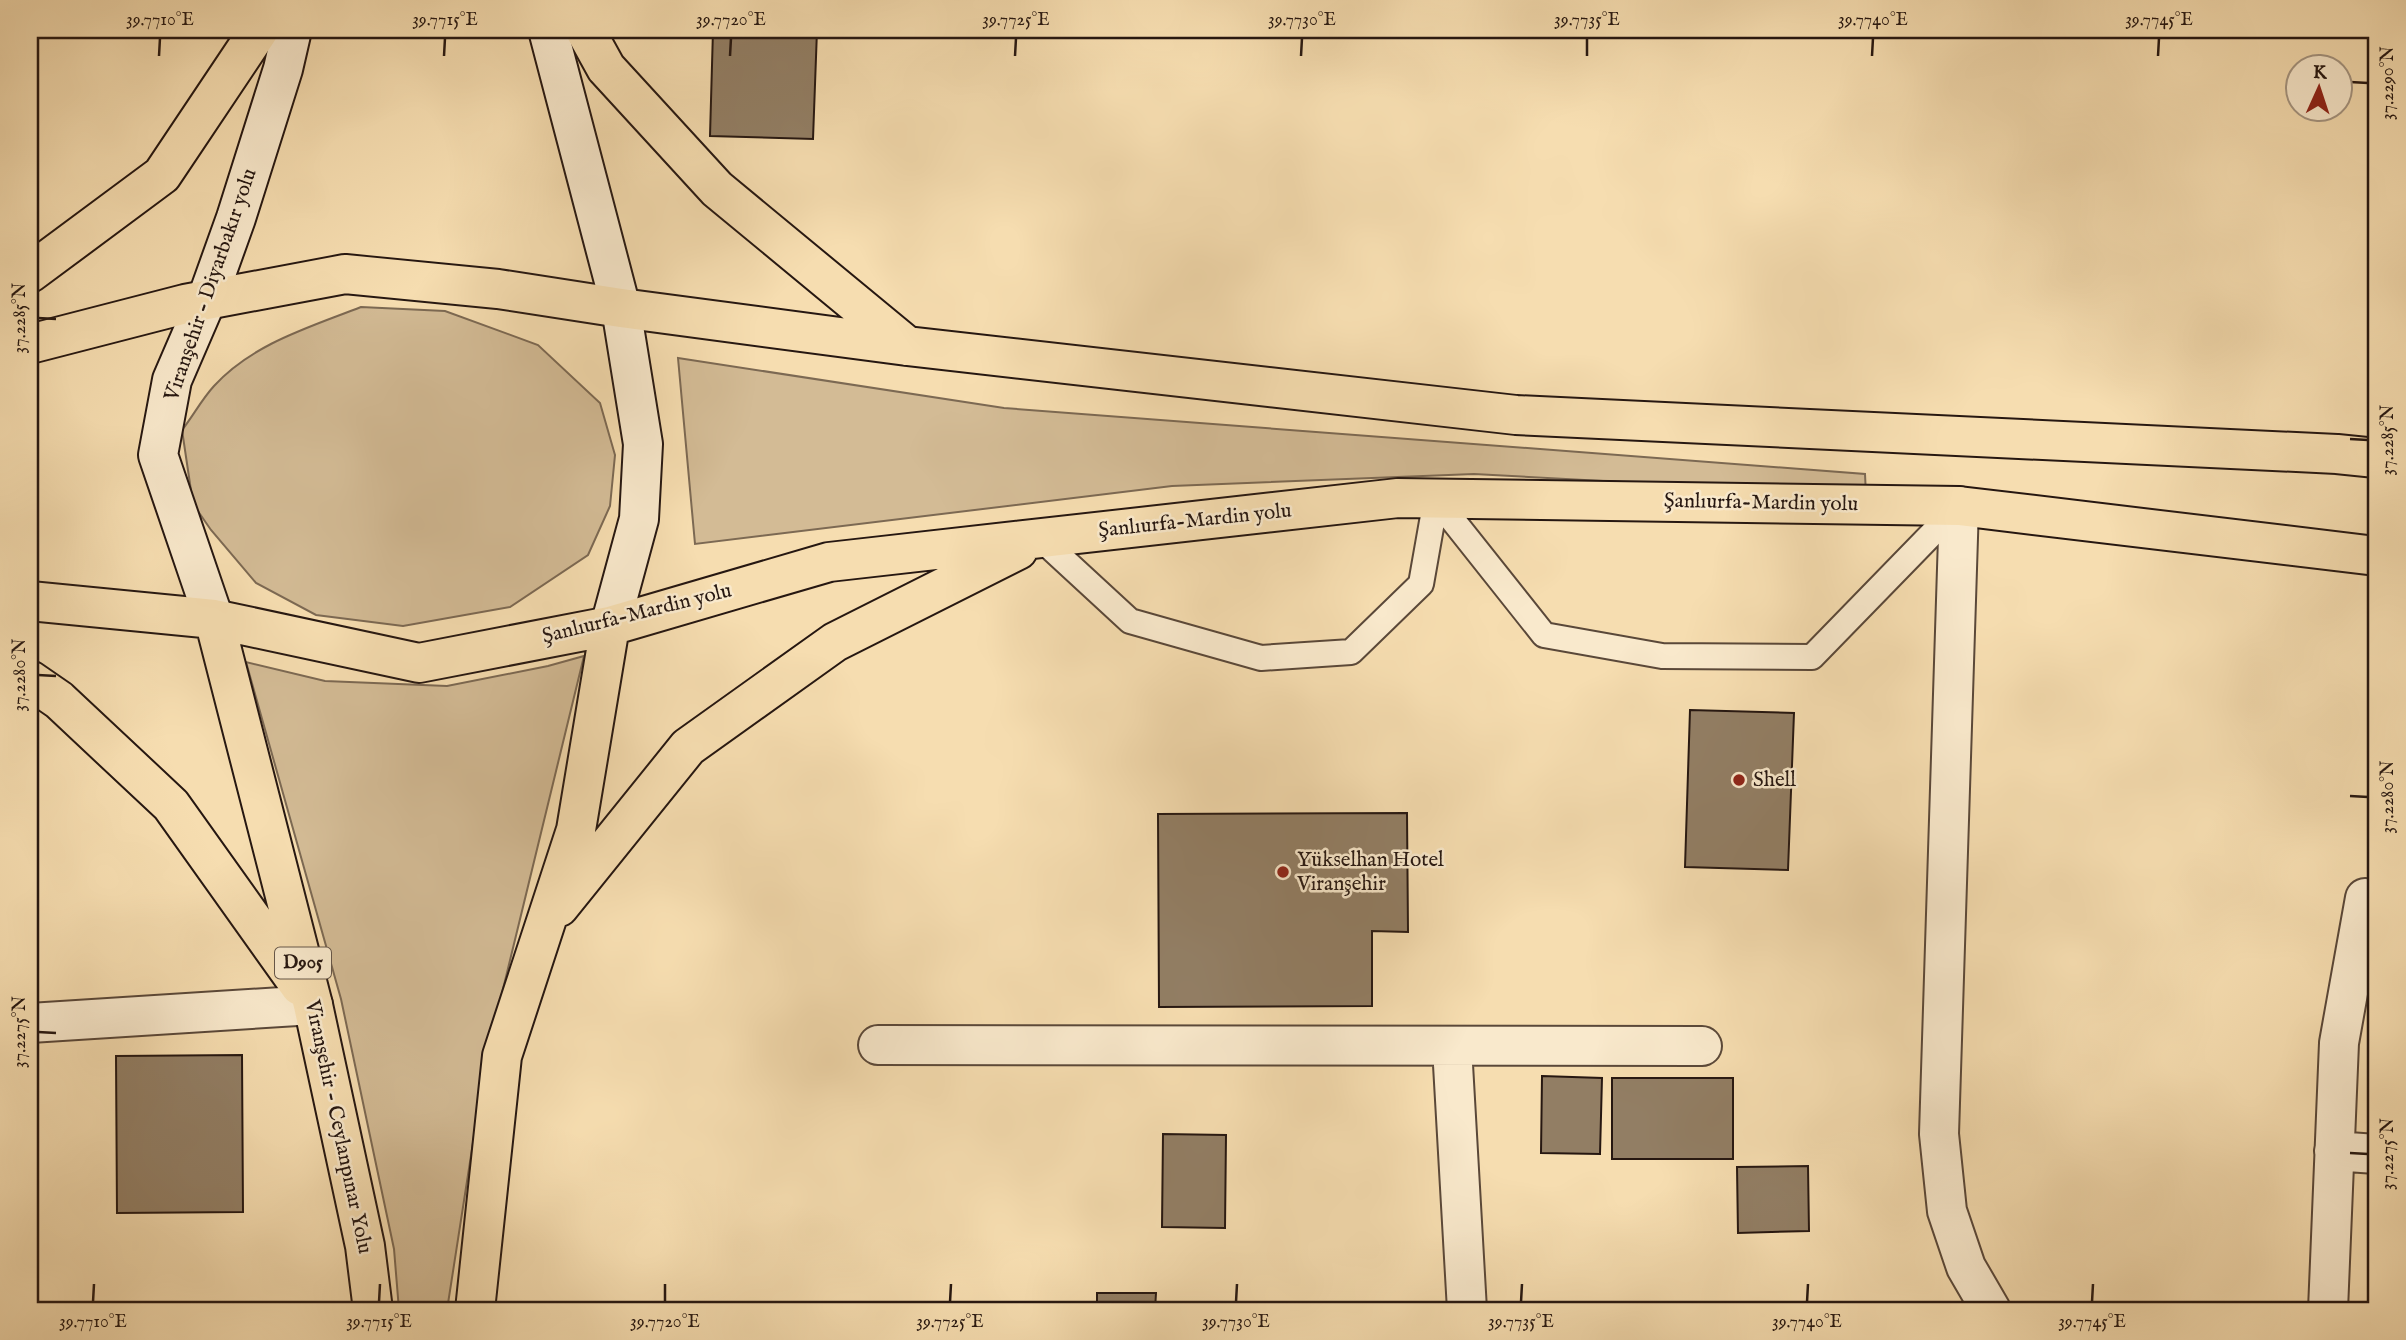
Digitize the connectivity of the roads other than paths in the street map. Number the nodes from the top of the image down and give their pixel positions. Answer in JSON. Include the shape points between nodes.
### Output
{"nodes":[{"id":1,"x":259,"y":30,"type":"edge"},
{"id":2,"x":292,"y":30,"type":"edge"},
{"id":3,"x":548,"y":30,"type":"edge"},
{"id":4,"x":585,"y":30,"type":"edge"},
{"id":5,"x":30,"y":273,"type":"edge"},
{"id":6,"x":207,"y":299,"type":"junction"},
{"id":7,"x":621,"y":308,"type":"junction"},
{"id":8,"x":30,"y":345,"type":"edge"},
{"id":9,"x":906,"y":346,"type":"junction"},
{"id":10,"x":2376,"y":458,"type":"edge"},
{"id":11,"x":1436,"y":499,"type":"junction"},
{"id":12,"x":1959,"y":506,"type":"junction"},
{"id":13,"x":1040,"y":538,"type":"junction"},
{"id":14,"x":2376,"y":556,"type":"edge"},
{"id":15,"x":30,"y":601,"type":"edge"},
{"id":16,"x":214,"y":619,"type":"junction"},
{"id":17,"x":610,"y":625,"type":"junction"},
{"id":18,"x":30,"y":680,"type":"edge"},
{"id":19,"x":2365,"y":898,"type":"dead end"},
{"id":20,"x":545,"y":925,"type":"junction"},
{"id":21,"x":313,"y":1005,"type":"junction"},
{"id":22,"x":30,"y":1023,"type":"edge"},
{"id":23,"x":878,"y":1045,"type":"dead end"},
{"id":24,"x":1702,"y":1046,"type":"dead end"},
{"id":25,"x":1452,"y":1047,"type":"junction"},
{"id":26,"x":2334,"y":1151,"type":"junction"},
{"id":27,"x":2376,"y":1154,"type":"edge"},
{"id":28,"x":373,"y":1310,"type":"edge"},
{"id":29,"x":475,"y":1310,"type":"edge"},
{"id":30,"x":1467,"y":1310,"type":"edge"},
{"id":31,"x":1991,"y":1310,"type":"edge"},
{"id":32,"x":2328,"y":1310,"type":"edge"}],
"edges":[{"from":1,"to":5,"type":"highway","via":[[162,175]]},
{"from":2,"to":6,"type":"street","name":"Viranşehir - Diyarbakır yolu"},
{"from":3,"to":7,"type":"street"},
{"from":4,"to":9,"type":"highway","via":[[606,68],[717,189]]},
{"from":6,"to":7,"type":"highway","via":[[345,274],[498,289]]},
{"from":6,"to":8,"type":"highway"},
{"from":6,"to":16,"type":"street","name":"Viranşehir - Diyarbakır yolu","via":[[173,380],[158,455]]},
{"from":7,"to":9,"type":"highway"},
{"from":7,"to":17,"type":"street","via":[[643,444],[639,519]]},
{"from":9,"to":10,"type":"highway","via":[[1516,415]]},
{"from":11,"to":12,"type":"highway","name":"Şanlıurfa-Mardin yolu"},
{"from":11,"to":12,"type":"lane","via":[[1544,635],[1662,656],[1812,657]]},
{"from":11,"to":13,"type":"highway","name":"Şanlıurfa-Mardin yolu","via":[[1398,498]]},
{"from":11,"to":13,"type":"lane","via":[[1421,584],[1351,652],[1261,657],[1130,621]]},
{"from":12,"to":14,"type":"highway","name":"Şanlıurfa-Mardin yolu"},
{"from":12,"to":31,"type":"street","via":[[1939,1135],[1947,1211],[1966,1267]]},
{"from":13,"to":17,"type":"highway","name":"Şanlıurfa-Mardin yolu","via":[[830,562]]},
{"from":13,"to":20,"type":"highway","via":[[835,642],[688,747]]},
{"from":15,"to":16,"type":"highway","name":"Şanlıurfa-Mardin yolu"},
{"from":16,"to":17,"type":"highway","name":"Şanlıurfa-Mardin yolu","via":[[419,663]]},
{"from":16,"to":21,"type":"highway","name":"Viranşehir - Ceylanpınar Yolu","number":"D905"},
{"from":17,"to":20,"type":"highway","via":[[576,830]]},
{"from":18,"to":21,"type":"highway","via":[[59,700],[171,805]]},
{"from":19,"to":26,"type":"street","via":[[2339,1043]]},
{"from":20,"to":29,"type":"highway","via":[[502,1056]]},
{"from":21,"to":22,"type":"street"},
{"from":21,"to":28,"type":"highway","name":"Viranşehir - Ceylanpınar Yolu","number":"D905","via":[[365,1246]]},
{"from":23,"to":25,"type":"street"},
{"from":24,"to":25,"type":"street"},
{"from":25,"to":30,"type":"street"},
{"from":26,"to":27,"type":"street"},
{"from":26,"to":32,"type":"street"}]}
